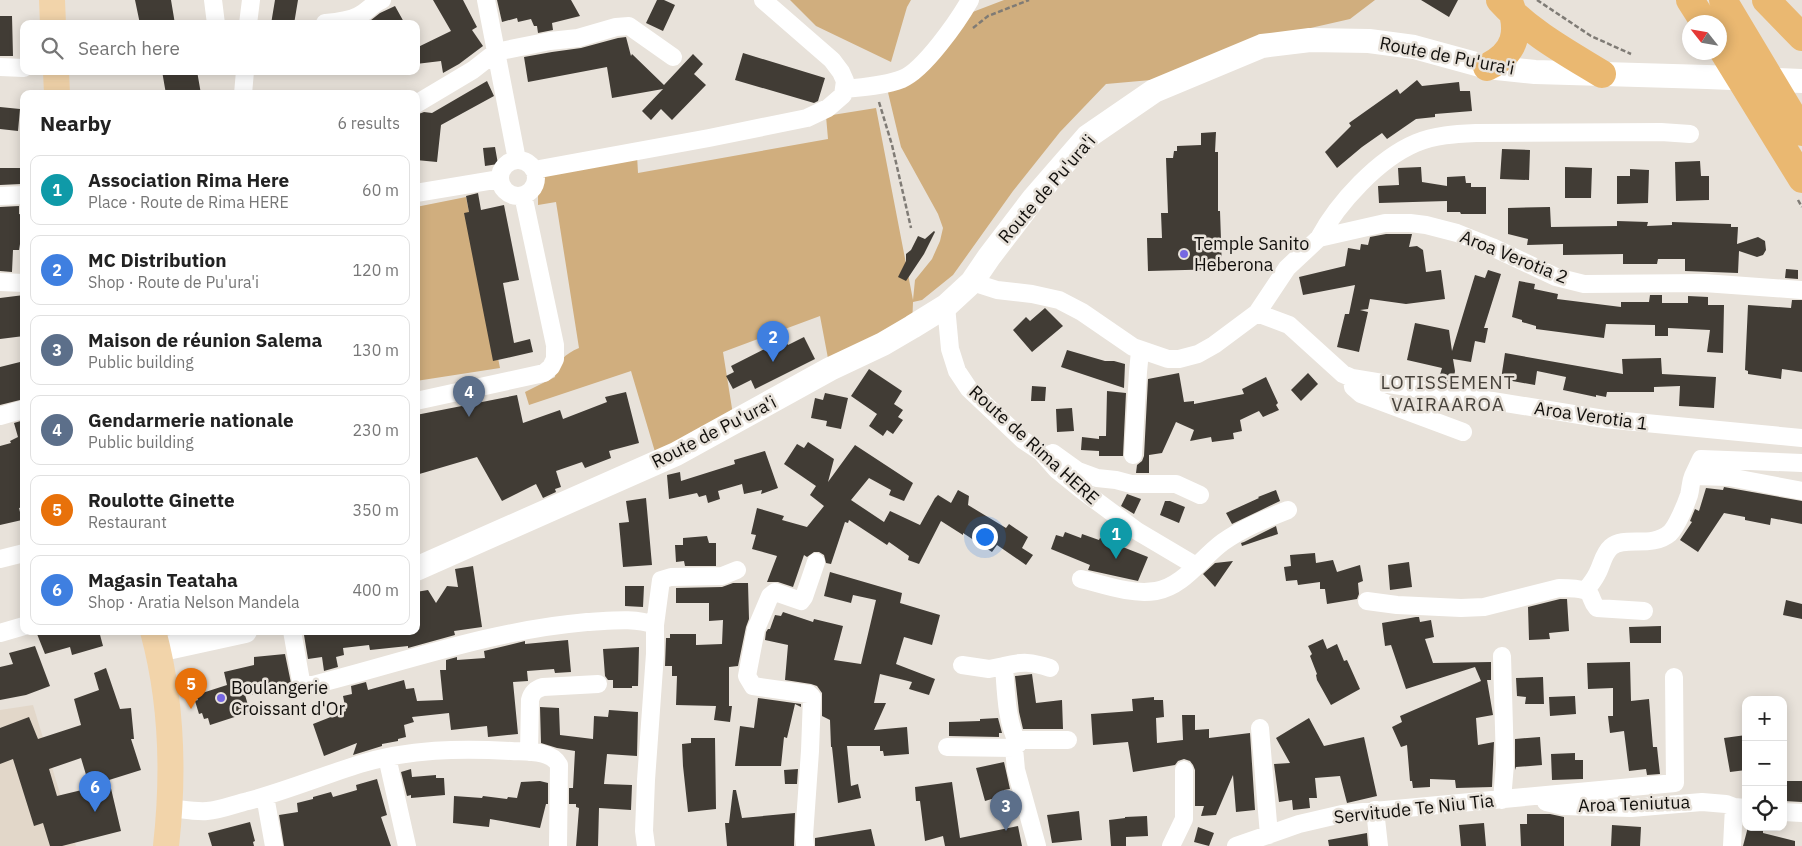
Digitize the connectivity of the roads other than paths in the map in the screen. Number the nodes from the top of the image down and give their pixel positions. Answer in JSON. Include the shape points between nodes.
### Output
{"nodes":[{"id":1,"x":52,"y":0,"type":"edge"},
{"id":2,"x":213,"y":0,"type":"edge"},
{"id":3,"x":251,"y":0,"type":"edge"},
{"id":4,"x":382,"y":0,"type":"edge"},
{"id":5,"x":486,"y":0,"type":"edge"},
{"id":6,"x":763,"y":0,"type":"edge"},
{"id":7,"x":970,"y":0,"type":"edge"},
{"id":8,"x":1690,"y":0,"type":"edge"},
{"id":9,"x":1723,"y":0,"type":"edge"},
{"id":10,"x":1766,"y":0,"type":"edge"},
{"id":11,"x":1508,"y":5,"type":"edge"},
{"id":12,"x":1700,"y":15,"type":"edge"},
{"id":13,"x":53,"y":20,"type":"edge"},
{"id":14,"x":216,"y":20,"type":"edge"},
{"id":15,"x":248,"y":20,"type":"edge"},
{"id":16,"x":345,"y":20,"type":"edge"},
{"id":17,"x":1802,"y":37,"type":"edge"},
{"id":18,"x":496,"y":52,"type":"junction"},
{"id":19,"x":673,"y":57,"type":"dead end"},
{"id":20,"x":1727,"y":57,"type":"edge"},
{"id":21,"x":0,"y":67,"type":"edge"},
{"id":22,"x":1487,"y":67,"type":"junction"},
{"id":23,"x":20,"y":68,"type":"edge"},
{"id":24,"x":1602,"y":74,"type":"junction"},
{"id":25,"x":56,"y":75,"type":"edge"},
{"id":26,"x":244,"y":75,"type":"edge"},
{"id":27,"x":1792,"y":88,"type":"edge"},
{"id":28,"x":845,"y":89,"type":"junction"},
{"id":29,"x":57,"y":90,"type":"edge"},
{"id":30,"x":242,"y":90,"type":"edge"},
{"id":31,"x":420,"y":102,"type":"edge"},
{"id":32,"x":1802,"y":132,"type":"edge"},
{"id":33,"x":1690,"y":134,"type":"dead end"},
{"id":34,"x":517,"y":160,"type":"junction"},
{"id":35,"x":534,"y":170,"type":"junction"},
{"id":36,"x":500,"y":179,"type":"junction"},
{"id":37,"x":1802,"y":179,"type":"edge"},
{"id":38,"x":420,"y":192,"type":"edge"},
{"id":39,"x":20,"y":195,"type":"edge"},
{"id":40,"x":523,"y":195,"type":"junction"},
{"id":41,"x":0,"y":196,"type":"edge"},
{"id":42,"x":1319,"y":238,"type":"junction"},
{"id":43,"x":0,"y":282,"type":"edge"},
{"id":44,"x":972,"y":282,"type":"junction"},
{"id":45,"x":20,"y":283,"type":"edge"},
{"id":46,"x":1801,"y":290,"type":"edge"},
{"id":47,"x":946,"y":306,"type":"junction"},
{"id":48,"x":1256,"y":313,"type":"junction"},
{"id":49,"x":1140,"y":351,"type":"junction"},
{"id":50,"x":1352,"y":378,"type":"junction"},
{"id":51,"x":420,"y":400,"type":"edge"},
{"id":52,"x":20,"y":410,"type":"edge"},
{"id":53,"x":0,"y":416,"type":"edge"},
{"id":54,"x":1462,"y":432,"type":"dead end"},
{"id":55,"x":1802,"y":438,"type":"edge"},
{"id":56,"x":1023,"y":440,"type":"junction"},
{"id":57,"x":1134,"y":456,"type":"dead end"},
{"id":58,"x":1802,"y":463,"type":"edge"},
{"id":59,"x":1693,"y":476,"type":"junction"},
{"id":60,"x":1802,"y":491,"type":"edge"},
{"id":61,"x":1200,"y":495,"type":"dead end"},
{"id":62,"x":1288,"y":510,"type":"dead end"},
{"id":63,"x":20,"y":554,"type":"edge"},
{"id":64,"x":0,"y":558,"type":"edge"},
{"id":65,"x":816,"y":562,"type":"dead end"},
{"id":66,"x":1196,"y":566,"type":"junction"},
{"id":67,"x":420,"y":567,"type":"edge"},
{"id":68,"x":737,"y":570,"type":"dead end"},
{"id":69,"x":1081,"y":579,"type":"dead end"},
{"id":70,"x":1586,"y":590,"type":"junction"},
{"id":71,"x":1367,"y":601,"type":"dead end"},
{"id":72,"x":1644,"y":611,"type":"dead end"},
{"id":73,"x":655,"y":625,"type":"junction"},
{"id":74,"x":20,"y":627,"type":"edge"},
{"id":75,"x":0,"y":633,"type":"edge"},
{"id":76,"x":205,"y":635,"type":"edge"},
{"id":77,"x":293,"y":635,"type":"edge"},
{"id":78,"x":156,"y":640,"type":"edge"},
{"id":79,"x":1502,"y":656,"type":"dead end"},
{"id":80,"x":962,"y":665,"type":"dead end"},
{"id":81,"x":1004,"y":666,"type":"junction"},
{"id":82,"x":1050,"y":668,"type":"dead end"},
{"id":83,"x":1674,"y":677,"type":"dead end"},
{"id":84,"x":598,"y":684,"type":"dead end"},
{"id":85,"x":1260,"y":728,"type":"dead end"},
{"id":86,"x":1068,"y":740,"type":"dead end"},
{"id":87,"x":1016,"y":746,"type":"junction"},
{"id":88,"x":946,"y":747,"type":"dead end"},
{"id":89,"x":529,"y":752,"type":"junction"},
{"id":90,"x":387,"y":757,"type":"junction"},
{"id":91,"x":1184,"y":770,"type":"dead end"},
{"id":92,"x":265,"y":796,"type":"junction"},
{"id":93,"x":1537,"y":797,"type":"junction"},
{"id":94,"x":1502,"y":800,"type":"junction"},
{"id":95,"x":169,"y":808,"type":"junction"},
{"id":96,"x":1740,"y":808,"type":"edge"},
{"id":97,"x":1375,"y":810,"type":"junction"},
{"id":98,"x":1787,"y":812,"type":"edge"},
{"id":99,"x":1802,"y":812,"type":"edge"},
{"id":100,"x":1270,"y":835,"type":"junction"},
{"id":101,"x":166,"y":846,"type":"edge"},
{"id":102,"x":274,"y":846,"type":"edge"},
{"id":103,"x":407,"y":846,"type":"edge"},
{"id":104,"x":558,"y":846,"type":"edge"},
{"id":105,"x":646,"y":846,"type":"edge"},
{"id":106,"x":805,"y":846,"type":"edge"},
{"id":107,"x":1037,"y":846,"type":"edge"},
{"id":108,"x":1171,"y":846,"type":"edge"},
{"id":109,"x":1236,"y":846,"type":"edge"},
{"id":110,"x":1379,"y":846,"type":"edge"},
{"id":111,"x":1732,"y":846,"type":"edge"}],
"edges":[{"from":1,"to":13,"type":"main road"},
{"from":2,"to":14,"type":"street"},
{"from":3,"to":15,"type":"street"},
{"from":4,"to":16,"type":"street","via":[[359,16]]},
{"from":5,"to":18,"type":"street"},
{"from":6,"to":28,"type":"street","via":[[832,60],[841,72]]},
{"from":7,"to":28,"type":"street","via":[[941,42],[915,70],[903,78]]},
{"from":8,"to":12,"type":"highway"},
{"from":9,"to":27,"type":"highway","via":[[1761,61]]},
{"from":10,"to":17,"type":"highway"},
{"from":11,"to":22,"type":"highway","via":[[1516,30],[1513,40],[1506,54]]},
{"from":11,"to":24,"type":"highway","via":[[1547,40]]},
{"from":18,"to":19,"type":"street","via":[[629,26]]},
{"from":18,"to":31,"type":"street"},
{"from":18,"to":34,"type":"street"},
{"from":20,"to":37,"type":"highway"},
{"from":21,"to":23,"type":"street"},
{"from":22,"to":24,"type":"main road","name":"Route de Pu'ura'i"},
{"from":22,"to":44,"type":"main road","name":"Route de Pu'ura'i","via":[[1405,46],[1369,41],[1310,40],[1262,46],[1174,82],[1154,91],[1087,138],[1034,198]]},
{"from":24,"to":27,"type":"main road","name":"Route de Pu'ura'i"},
{"from":25,"to":29,"type":"main road"},
{"from":26,"to":30,"type":"street"},
{"from":27,"to":32,"type":"highway"},
{"from":28,"to":35,"type":"street","via":[[843,95],[828,108],[807,118]]},
{"from":33,"to":42,"type":"street","via":[[1476,133],[1426,140],[1395,156],[1356,188],[1328,221]]},
{"from":34,"to":35,"type":"street","via":[[529,164]]},
{"from":34,"to":36,"type":"street","via":[[507,164]]},
{"from":35,"to":40,"type":"street","via":[[534,185]]},
{"from":36,"to":38,"type":"street"},
{"from":36,"to":40,"type":"street","via":[[509,194]]},
{"from":39,"to":41,"type":"street"},
{"from":40,"to":51,"type":"street","via":[[555,345],[555,359],[551,367],[544,373],[526,378]]},
{"from":42,"to":46,"type":"street","name":"Aroa Verotia 2","via":[[1385,223],[1410,223],[1457,233],[1556,277],[1584,284],[1704,283]]},
{"from":42,"to":48,"type":"street","via":[[1288,268]]},
{"from":43,"to":45,"type":"street"},
{"from":44,"to":47,"type":"main road","name":"Route de Pu'ura'i"},
{"from":44,"to":49,"type":"street","via":[[997,290],[1046,296],[1071,305]]},
{"from":47,"to":56,"type":"street","name":"Route de Rima HERE","via":[[950,349],[957,371],[974,394]]},
{"from":47,"to":67,"type":"main road","name":"Route de Pu'ura'i","via":[[883,344],[830,369],[676,454]]},
{"from":48,"to":49,"type":"street","via":[[1214,345],[1188,358],[1168,359]]},
{"from":48,"to":50,"type":"street","name":"Aroa Verotia 1","via":[[1289,326],[1343,374]]},
{"from":49,"to":57,"type":"street"},
{"from":50,"to":54,"type":"street","name":"Aroa Verotia 1","via":[[1353,387],[1361,394]]},
{"from":50,"to":55,"type":"street","name":"Aroa Verotia 1","via":[[1604,419]]},
{"from":52,"to":53,"type":"street"},
{"from":56,"to":61,"type":"street","via":[[1034,442],[1078,471],[1097,478],[1130,484],[1176,484]]},
{"from":56,"to":66,"type":"street","name":"Route de Rima HERE","via":[[1137,531]]},
{"from":58,"to":59,"type":"street","via":[[1701,459]]},
{"from":59,"to":60,"type":"street","via":[[1729,477]]},
{"from":59,"to":70,"type":"street","via":[[1689,496],[1671,532],[1651,542],[1613,546]]},
{"from":62,"to":66,"type":"street","via":[[1232,537]]},
{"from":63,"to":64,"type":"street"},
{"from":65,"to":106,"type":"street","via":[[801,601],[775,592],[770,596],[756,629],[747,676],[753,686],[812,697]]},
{"from":66,"to":69,"type":"street","via":[[1172,586],[1157,591],[1125,590]]},
{"from":68,"to":73,"type":"street","via":[[722,576],[660,580]]},
{"from":70,"to":71,"type":"street","via":[[1559,588],[1484,607]]},
{"from":70,"to":72,"type":"street","via":[[1597,608]]},
{"from":73,"to":77,"type":"street","via":[[625,620],[538,628],[473,641],[313,685],[306,685],[301,680]]},
{"from":73,"to":105,"type":"street","via":[[646,780]]},
{"from":74,"to":75,"type":"street"},
{"from":76,"to":78,"type":"main road"},
{"from":78,"to":95,"type":"main road","via":[[171,736]]},
{"from":79,"to":94,"type":"street","via":[[1505,764]]},
{"from":80,"to":81,"type":"street","via":[[989,669]]},
{"from":81,"to":82,"type":"street","via":[[1017,662]]},
{"from":81,"to":87,"type":"street"},
{"from":83,"to":93,"type":"street","name":"Servitude Te Niu Tia","via":[[1675,783]]},
{"from":84,"to":89,"type":"street","via":[[536,689],[530,700]]},
{"from":85,"to":100,"type":"street"},
{"from":86,"to":87,"type":"street","via":[[1020,740]]},
{"from":87,"to":88,"type":"street"},
{"from":87,"to":107,"type":"street","via":[[1016,770]]},
{"from":89,"to":90,"type":"street","via":[[456,750]]},
{"from":89,"to":104,"type":"street","via":[[551,756],[559,766]]},
{"from":90,"to":92,"type":"street"},
{"from":90,"to":103,"type":"street"},
{"from":91,"to":108,"type":"street","via":[[1184,820]]},
{"from":92,"to":95,"type":"street","via":[[207,811]]},
{"from":92,"to":102,"type":"street"},
{"from":93,"to":94,"type":"street","name":"Servitude Te Niu Tia"},
{"from":93,"to":96,"type":"street","name":"Aroa Teniutua","via":[[1563,806],[1631,808],[1702,802]]},
{"from":94,"to":97,"type":"street","name":"Servitude Te Niu Tia"},
{"from":95,"to":101,"type":"main road"},
{"from":96,"to":111,"type":"street","name":"Aroa Teniutua"},
{"from":97,"to":100,"type":"street","name":"Servitude Te Niu Tia","via":[[1299,824]]},
{"from":97,"to":110,"type":"street"},
{"from":98,"to":99,"type":"street"},
{"from":100,"to":109,"type":"street","name":"Servitude Te Niu Tia"}]}
